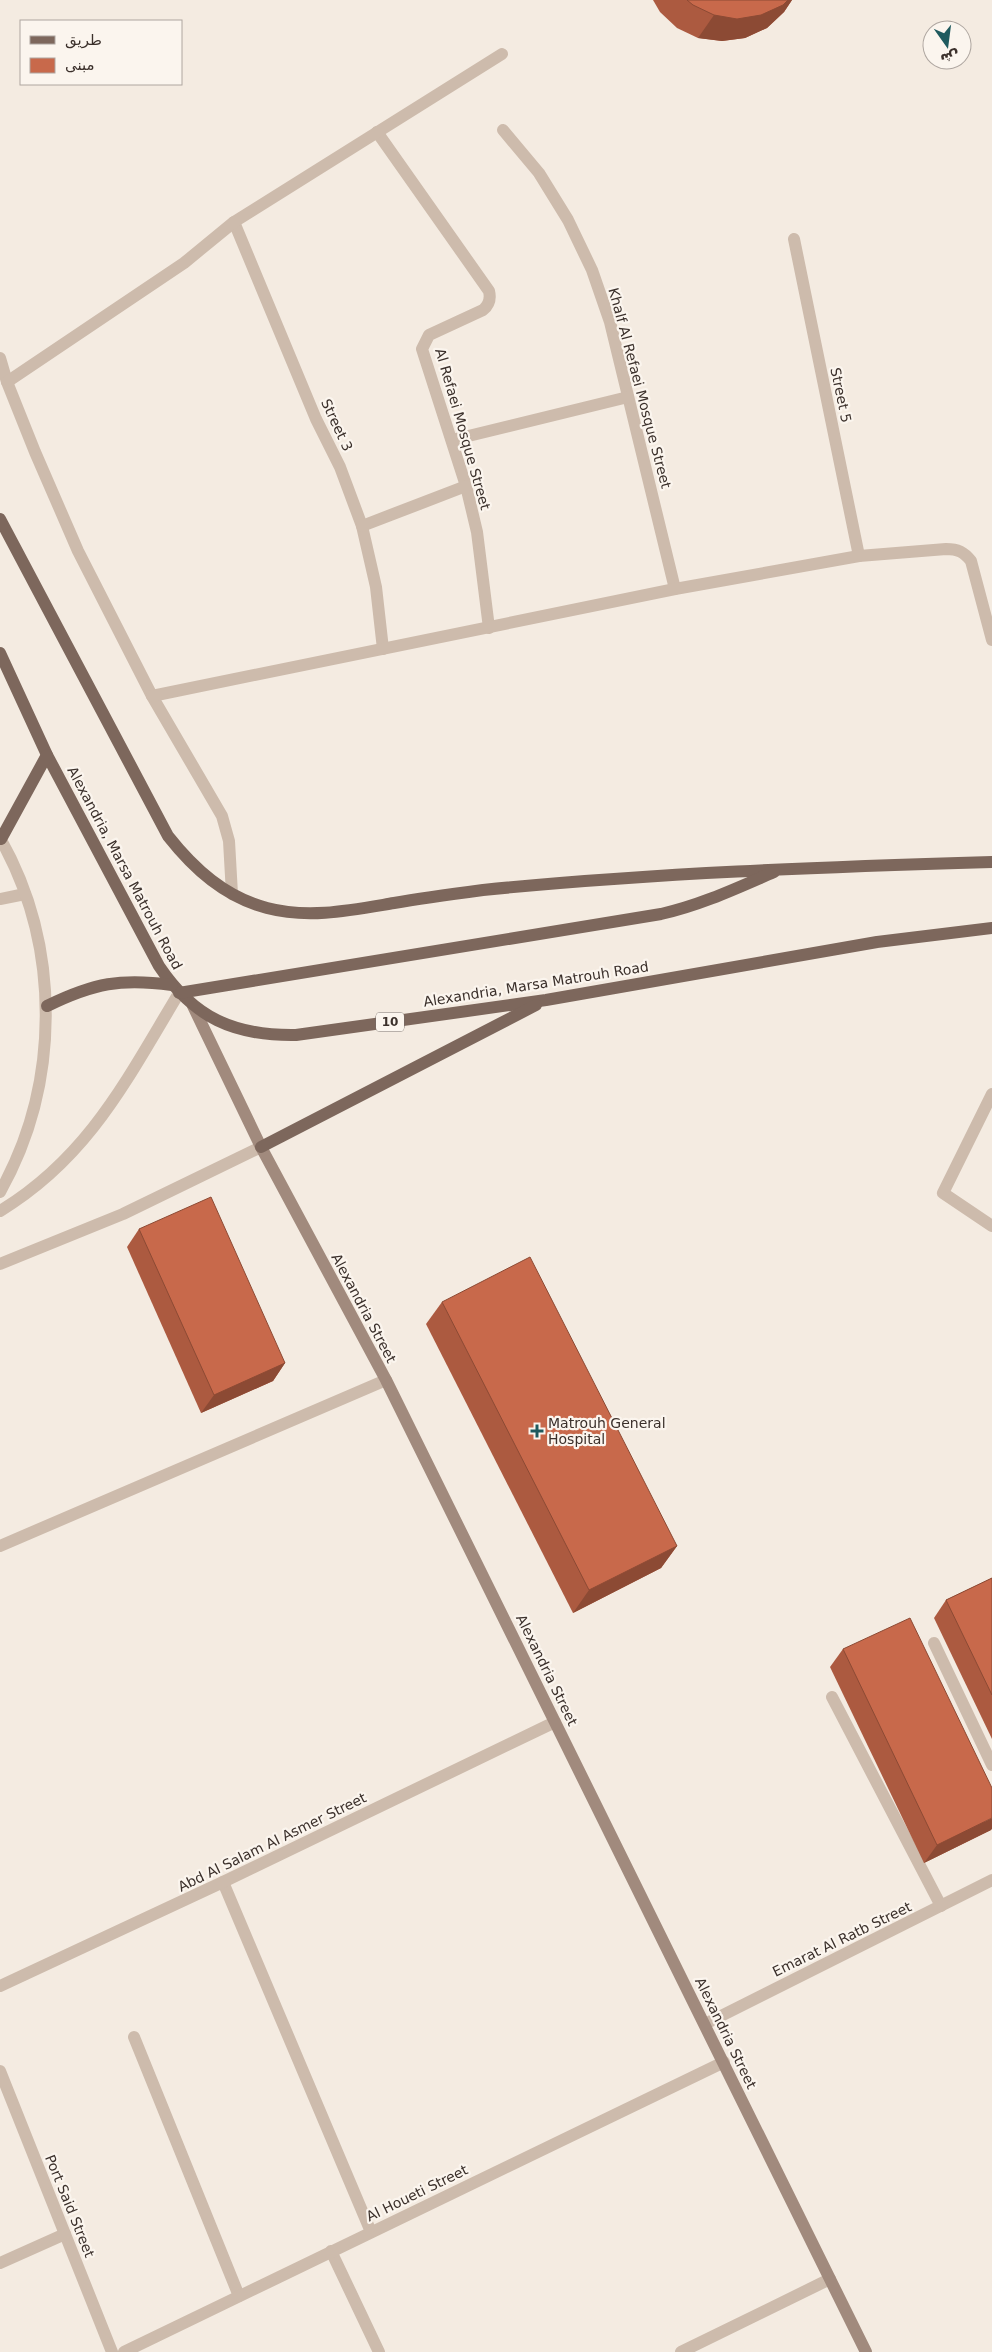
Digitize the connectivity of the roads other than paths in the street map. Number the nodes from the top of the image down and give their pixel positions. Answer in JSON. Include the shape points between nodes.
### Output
{"nodes":[{"id":1,"x":502,"y":54,"type":"dead end"},
{"id":2,"x":503,"y":130,"type":"dead end"},
{"id":3,"x":377,"y":132,"type":"junction"},
{"id":4,"x":234,"y":222,"type":"junction"},
{"id":5,"x":794,"y":239,"type":"dead end"},
{"id":6,"x":0,"y":358,"type":"edge"},
{"id":7,"x":7,"y":382,"type":"junction"},
{"id":8,"x":628,"y":397,"type":"junction"},
{"id":9,"x":452,"y":440,"type":"junction"},
{"id":10,"x":466,"y":486,"type":"junction"},
{"id":11,"x":0,"y":519,"type":"edge"},
{"id":12,"x":362,"y":526,"type":"junction"},
{"id":13,"x":859,"y":556,"type":"junction"},
{"id":14,"x":675,"y":589,"type":"junction"},
{"id":15,"x":489,"y":628,"type":"junction"},
{"id":16,"x":992,"y":640,"type":"edge"},
{"id":17,"x":383,"y":649,"type":"junction"},
{"id":18,"x":0,"y":653,"type":"edge"},
{"id":19,"x":152,"y":696,"type":"junction"},
{"id":20,"x":47,"y":755,"type":"junction"},
{"id":21,"x":0,"y":839,"type":"edge"},
{"id":22,"x":992,"y":862,"type":"edge"},
{"id":23,"x":780,"y":868,"type":"junction"},
{"id":24,"x":25,"y":894,"type":"junction"},
{"id":25,"x":232,"y":894,"type":"junction"},
{"id":26,"x":0,"y":899,"type":"edge"},
{"id":27,"x":992,"y":928,"type":"edge"},
{"id":28,"x":176,"y":989,"type":"junction"},
{"id":29,"x":546,"y":1000,"type":"junction"},
{"id":30,"x":48,"y":1006,"type":"junction"},
{"id":31,"x":193,"y":1006,"type":"junction"},
{"id":32,"x":992,"y":1094,"type":"edge"},
{"id":33,"x":261,"y":1147,"type":"junction"},
{"id":34,"x":0,"y":1192,"type":"edge"},
{"id":35,"x":0,"y":1211,"type":"edge"},
{"id":36,"x":992,"y":1226,"type":"edge"},
{"id":37,"x":0,"y":1264,"type":"edge"},
{"id":38,"x":386,"y":1380,"type":"junction"},
{"id":39,"x":0,"y":1546,"type":"edge"},
{"id":40,"x":934,"y":1643,"type":"dead end"},
{"id":41,"x":832,"y":1697,"type":"dead end"},
{"id":42,"x":555,"y":1722,"type":"junction"},
{"id":43,"x":992,"y":1765,"type":"edge"},
{"id":44,"x":992,"y":1880,"type":"edge"},
{"id":45,"x":223,"y":1882,"type":"junction"},
{"id":46,"x":941,"y":1906,"type":"junction"},
{"id":47,"x":0,"y":1986,"type":"edge"},
{"id":48,"x":705,"y":2024,"type":"junction"},
{"id":49,"x":134,"y":2037,"type":"dead end"},
{"id":50,"x":724,"y":2062,"type":"junction"},
{"id":51,"x":0,"y":2072,"type":"edge"},
{"id":52,"x":371,"y":2232,"type":"junction"},
{"id":53,"x":64,"y":2234,"type":"junction"},
{"id":54,"x":331,"y":2251,"type":"junction"},
{"id":55,"x":0,"y":2263,"type":"edge"},
{"id":56,"x":830,"y":2279,"type":"junction"},
{"id":57,"x":239,"y":2296,"type":"junction"},
{"id":58,"x":112,"y":2352,"type":"edge"},
{"id":59,"x":124,"y":2352,"type":"edge"},
{"id":60,"x":378,"y":2352,"type":"edge"},
{"id":61,"x":681,"y":2352,"type":"edge"},
{"id":62,"x":866,"y":2352,"type":"edge"}],
"edges":[{"from":1,"to":3,"type":"street"},
{"from":2,"to":8,"type":"street","name":"Khalf Al Refaei Mosque Street","via":[[548,188],[592,270],[610,322]]},
{"from":3,"to":4,"type":"street"},
{"from":3,"to":9,"type":"street","name":"Al Refaei Mosque Street","via":[[489,291],[487,307],[429,334],[422,349]]},
{"from":4,"to":7,"type":"street","via":[[184,263]]},
{"from":4,"to":12,"type":"street","name":"Street 3","via":[[316,419],[340,467]]},
{"from":5,"to":13,"type":"street","name":"Street 5"},
{"from":6,"to":7,"type":"street"},
{"from":7,"to":19,"type":"street","via":[[54,500]]},
{"from":8,"to":9,"type":"street"},
{"from":8,"to":14,"type":"street","name":"Khalf Al Refaei Mosque Street"},
{"from":9,"to":10,"type":"street","name":"Al Refaei Mosque Street"},
{"from":10,"to":12,"type":"street"},
{"from":10,"to":15,"type":"street","name":"Al Refaei Mosque Street","via":[[478,542]]},
{"from":11,"to":25,"type":"main road","via":[[168,836],[200,872]]},
{"from":12,"to":17,"type":"street","name":"Street 3","via":[[376,587]]},
{"from":13,"to":14,"type":"street"},
{"from":13,"to":16,"type":"street","via":[[946,549],[965,553],[972,561]]},
{"from":14,"to":15,"type":"street"},
{"from":15,"to":17,"type":"street"},
{"from":17,"to":19,"type":"street"},
{"from":18,"to":20,"type":"main road","name":"Alexandria, Marsa Matrouh Road","number":"10"},
{"from":19,"to":25,"type":"street","via":[[222,816],[230,841]]},
{"from":20,"to":21,"type":"main road"},
{"from":20,"to":28,"type":"main road","name":"Alexandria, Marsa Matrouh Road","number":"10","via":[[159,966]]},
{"from":21,"to":24,"type":"street"},
{"from":22,"to":23,"type":"main road"},
{"from":23,"to":25,"type":"main road","via":[[482,890],[340,912],[303,914],[266,908]]},
{"from":23,"to":28,"type":"main road","via":[[723,895],[661,914]]},
{"from":24,"to":26,"type":"street"},
{"from":24,"to":30,"type":"street","via":[[44,968]]},
{"from":27,"to":29,"type":"main road","name":"Alexandria, Marsa Matrouh Road","number":"10","via":[[877,942]]},
{"from":28,"to":30,"type":"main road","via":[[141,981],[109,983],[77,992]]},
{"from":28,"to":31,"type":"main road","name":"Alexandria, Marsa Matrouh Road","number":"10"},
{"from":28,"to":35,"type":"street","via":[[113,1104],[91,1132],[42,1182]]},
{"from":29,"to":31,"type":"main road","name":"Alexandria, Marsa Matrouh Road","number":"10","via":[[296,1036],[242,1031],[216,1021]]},
{"from":29,"to":33,"type":"main road"},
{"from":30,"to":34,"type":"street","via":[[37,1096],[24,1139]]},
{"from":31,"to":33,"type":"street","name":"Alexandria Street"},
{"from":32,"to":36,"type":"street","via":[[943,1193]]},
{"from":33,"to":37,"type":"street","via":[[123,1214]]},
{"from":33,"to":38,"type":"street","name":"Alexandria Street"},
{"from":38,"to":39,"type":"street"},
{"from":38,"to":42,"type":"street","name":"Alexandria Street"},
{"from":40,"to":43,"type":"street"},
{"from":41,"to":46,"type":"street"},
{"from":42,"to":45,"type":"street","name":"Abd Al Salam Al Asmer Street"},
{"from":42,"to":48,"type":"street","name":"Alexandria Street"},
{"from":44,"to":46,"type":"street","name":"Emarat Al Ratb Street"},
{"from":45,"to":47,"type":"street","name":"Abd Al Salam Al Asmer Street"},
{"from":45,"to":52,"type":"street"},
{"from":46,"to":48,"type":"street","name":"Emarat Al Ratb Street"},
{"from":48,"to":50,"type":"street","name":"Alexandria Street"},
{"from":49,"to":57,"type":"street"},
{"from":50,"to":52,"type":"street","name":"Al Houeti Street"},
{"from":50,"to":56,"type":"street","name":"Alexandria Street"},
{"from":51,"to":53,"type":"street","name":"Port Said Street"},
{"from":52,"to":54,"type":"street","name":"Al Houeti Street"},
{"from":53,"to":55,"type":"street"},
{"from":53,"to":58,"type":"street","name":"Port Said Street"},
{"from":54,"to":57,"type":"street","name":"Al Houeti Street"},
{"from":54,"to":60,"type":"street"},
{"from":56,"to":61,"type":"street"},
{"from":56,"to":62,"type":"street","name":"Alexandria Street"},
{"from":57,"to":59,"type":"street","name":"Al Houeti Street"}]}
